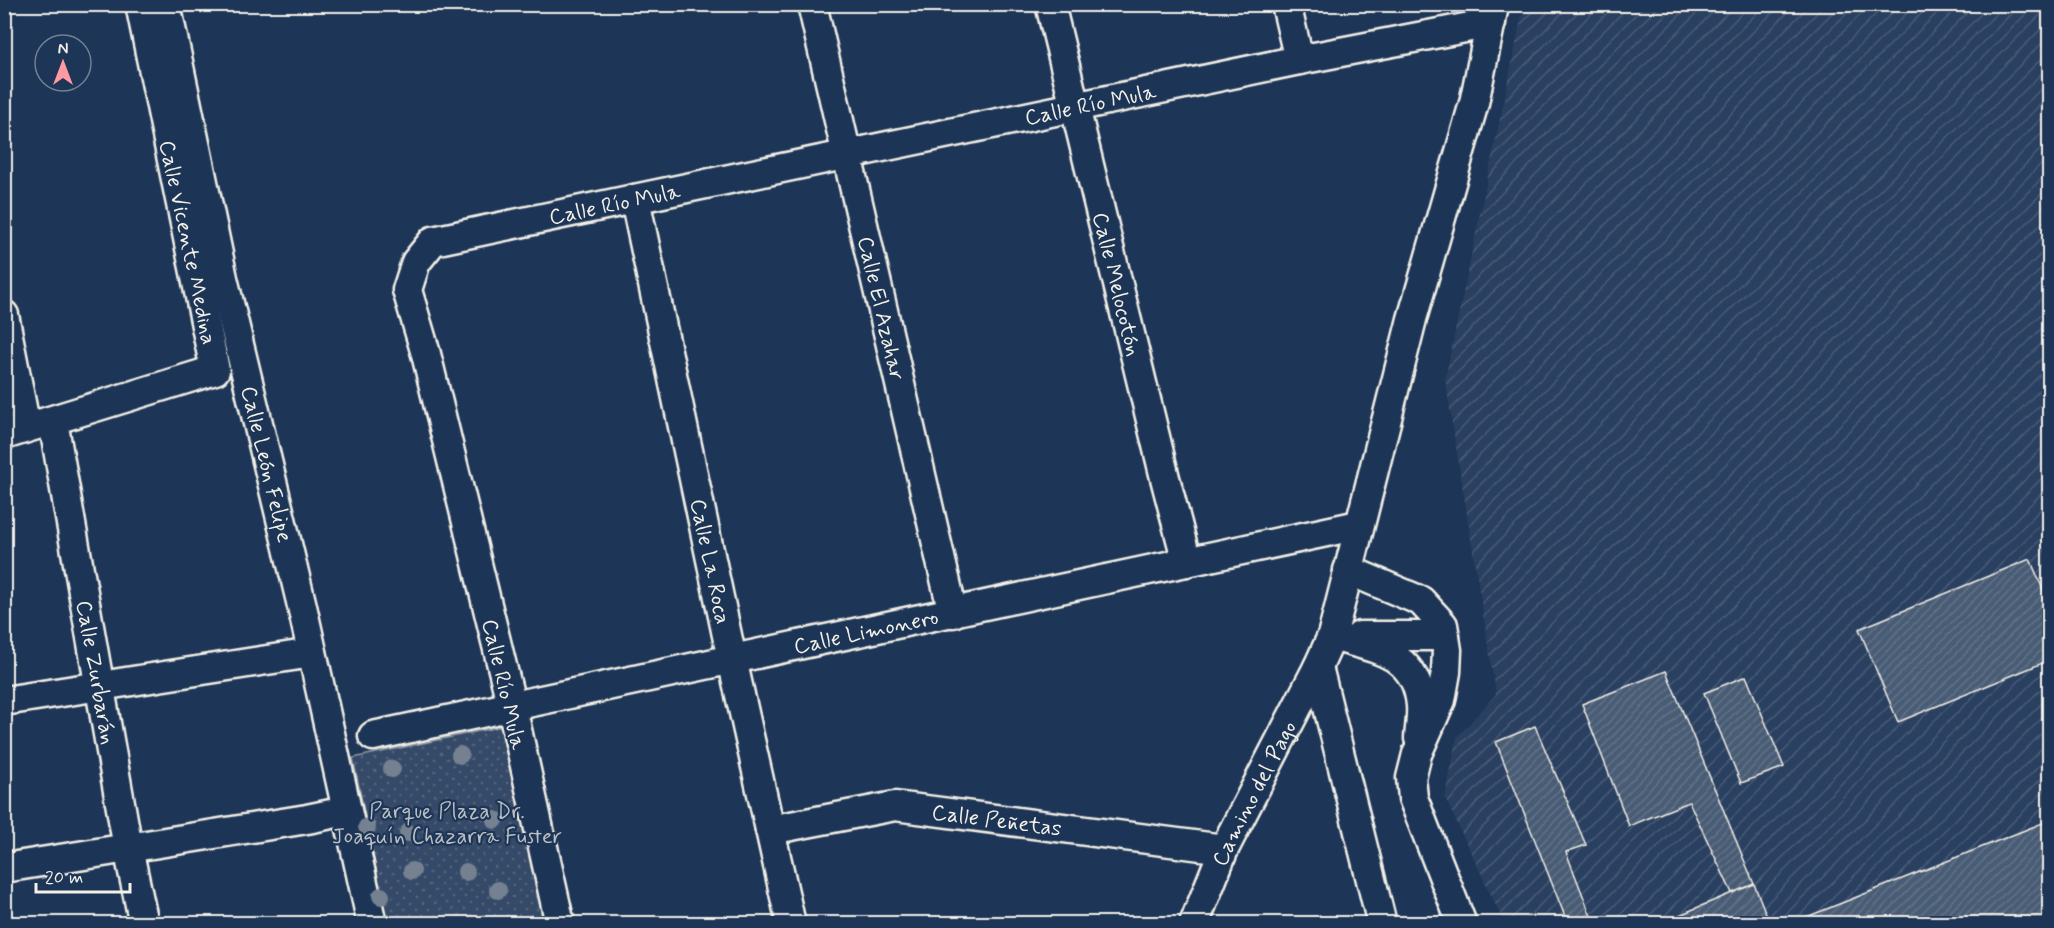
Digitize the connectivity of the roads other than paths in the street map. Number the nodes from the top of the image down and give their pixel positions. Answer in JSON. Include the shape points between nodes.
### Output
{"nodes":[{"id":1,"x":140,"y":4,"type":"edge"},
{"id":2,"x":166,"y":4,"type":"edge"},
{"id":3,"x":812,"y":4,"type":"edge"},
{"id":4,"x":1050,"y":4,"type":"edge"},
{"id":5,"x":1286,"y":4,"type":"edge"},
{"id":6,"x":1492,"y":14,"type":"edge"},
{"id":7,"x":1299,"y":60,"type":"junction"},
{"id":8,"x":1075,"y":107,"type":"junction"},
{"id":9,"x":846,"y":155,"type":"junction"},
{"id":10,"x":635,"y":199,"type":"junction"},
{"id":11,"x":4,"y":315,"type":"edge"},
{"id":12,"x":28,"y":428,"type":"edge"},
{"id":13,"x":1359,"y":525,"type":"junction"},
{"id":14,"x":1187,"y":562,"type":"junction"},
{"id":15,"x":1348,"y":570,"type":"junction"},
{"id":16,"x":953,"y":613,"type":"junction"},
{"id":17,"x":1332,"y":636,"type":"junction"},
{"id":18,"x":1445,"y":636,"type":"junction"},
{"id":19,"x":304,"y":653,"type":"junction"},
{"id":20,"x":732,"y":659,"type":"junction"},
{"id":21,"x":1318,"y":667,"type":"junction"},
{"id":22,"x":99,"y":686,"type":"junction"},
{"id":23,"x":4,"y":700,"type":"edge"},
{"id":24,"x":512,"y":707,"type":"junction"},
{"id":25,"x":373,"y":736,"type":"dead end"},
{"id":26,"x":1417,"y":754,"type":"junction"},
{"id":27,"x":346,"y":811,"type":"junction"},
{"id":28,"x":307,"y":819,"type":"junction"},
{"id":29,"x":770,"y":830,"type":"junction"},
{"id":30,"x":128,"y":848,"type":"junction"},
{"id":31,"x":1224,"y":849,"type":"junction"},
{"id":32,"x":4,"y":868,"type":"edge"},
{"id":33,"x":144,"y":924,"type":"edge"},
{"id":34,"x":353,"y":924,"type":"edge"},
{"id":35,"x":372,"y":924,"type":"edge"},
{"id":36,"x":560,"y":924,"type":"edge"},
{"id":37,"x":791,"y":924,"type":"edge"},
{"id":38,"x":1194,"y":924,"type":"edge"},
{"id":39,"x":1382,"y":924,"type":"edge"},
{"id":40,"x":1462,"y":924,"type":"edge"}],
"edges":[{"from":1,"to":12,"type":"street","name":"Calle Vicente Medina","via":[[215,370]]},
{"from":2,"to":19,"type":"street","name":"Calle León Felipe"},
{"from":3,"to":9,"type":"street","name":"Calle El Azahar"},
{"from":4,"to":8,"type":"street","name":"Calle Melocotón"},
{"from":5,"to":7,"type":"street"},
{"from":6,"to":7,"type":"street","name":"Calle Río Mula"},
{"from":6,"to":13,"type":"street","name":"Camino del Pago","via":[[1474,103],[1412,319]]},
{"from":7,"to":8,"type":"street","name":"Calle Río Mula"},
{"from":8,"to":9,"type":"street","name":"Calle Río Mula"},
{"from":8,"to":14,"type":"street","name":"Calle Melocotón"},
{"from":9,"to":10,"type":"street","name":"Calle Río Mula"},
{"from":9,"to":16,"type":"street","name":"Calle El Azahar"},
{"from":10,"to":20,"type":"street","name":"Calle La Roca"},
{"from":10,"to":24,"type":"street","name":"Calle Río Mula","via":[[433,241],[416,262],[407,290]]},
{"from":11,"to":12,"type":"street","name":"Calle Zurbarán"},
{"from":12,"to":22,"type":"street","name":"Calle Zurbarán"},
{"from":13,"to":14,"type":"street","name":"Calle Limonero"},
{"from":13,"to":15,"type":"street","name":"Camino del Pago"},
{"from":14,"to":16,"type":"street","name":"Calle Limonero"},
{"from":15,"to":17,"type":"street","name":"Camino del Pago"},
{"from":15,"to":18,"type":"street","via":[[1421,601],[1443,625]]},
{"from":16,"to":20,"type":"street","name":"Calle Limonero"},
{"from":17,"to":18,"type":"street"},
{"from":17,"to":21,"type":"street","name":"Camino del Pago"},
{"from":17,"to":26,"type":"street","via":[[1392,655],[1406,664],[1421,705]]},
{"from":18,"to":26,"type":"street","via":[[1446,672],[1441,700]]},
{"from":19,"to":22,"type":"street"},
{"from":19,"to":27,"type":"street","name":"Calle León Felipe"},
{"from":20,"to":24,"type":"street","name":"Calle Limonero"},
{"from":20,"to":29,"type":"street","name":"Calle La Roca"},
{"from":21,"to":31,"type":"street","name":"Camino del Pago"},
{"from":21,"to":39,"type":"street"},
{"from":22,"to":23,"type":"street"},
{"from":22,"to":30,"type":"street","name":"Calle Zurbarán"},
{"from":24,"to":25,"type":"street","name":"Calle Limonero"},
{"from":24,"to":36,"type":"street","name":"Calle Río Mula"},
{"from":26,"to":40,"type":"street","via":[[1411,778],[1413,798]]},
{"from":27,"to":28,"type":"street"},
{"from":27,"to":35,"type":"street","name":"Calle León Felipe"},
{"from":28,"to":30,"type":"street"},
{"from":28,"to":34,"type":"street","via":[[334,833]]},
{"from":29,"to":31,"type":"street","name":"Calle Peñetas","via":[[895,806]]},
{"from":29,"to":37,"type":"street","name":"Calle La Roca"},
{"from":30,"to":32,"type":"street"},
{"from":30,"to":33,"type":"street","name":"Calle Zurbarán"},
{"from":31,"to":38,"type":"street","name":"Camino del Pago"}]}
